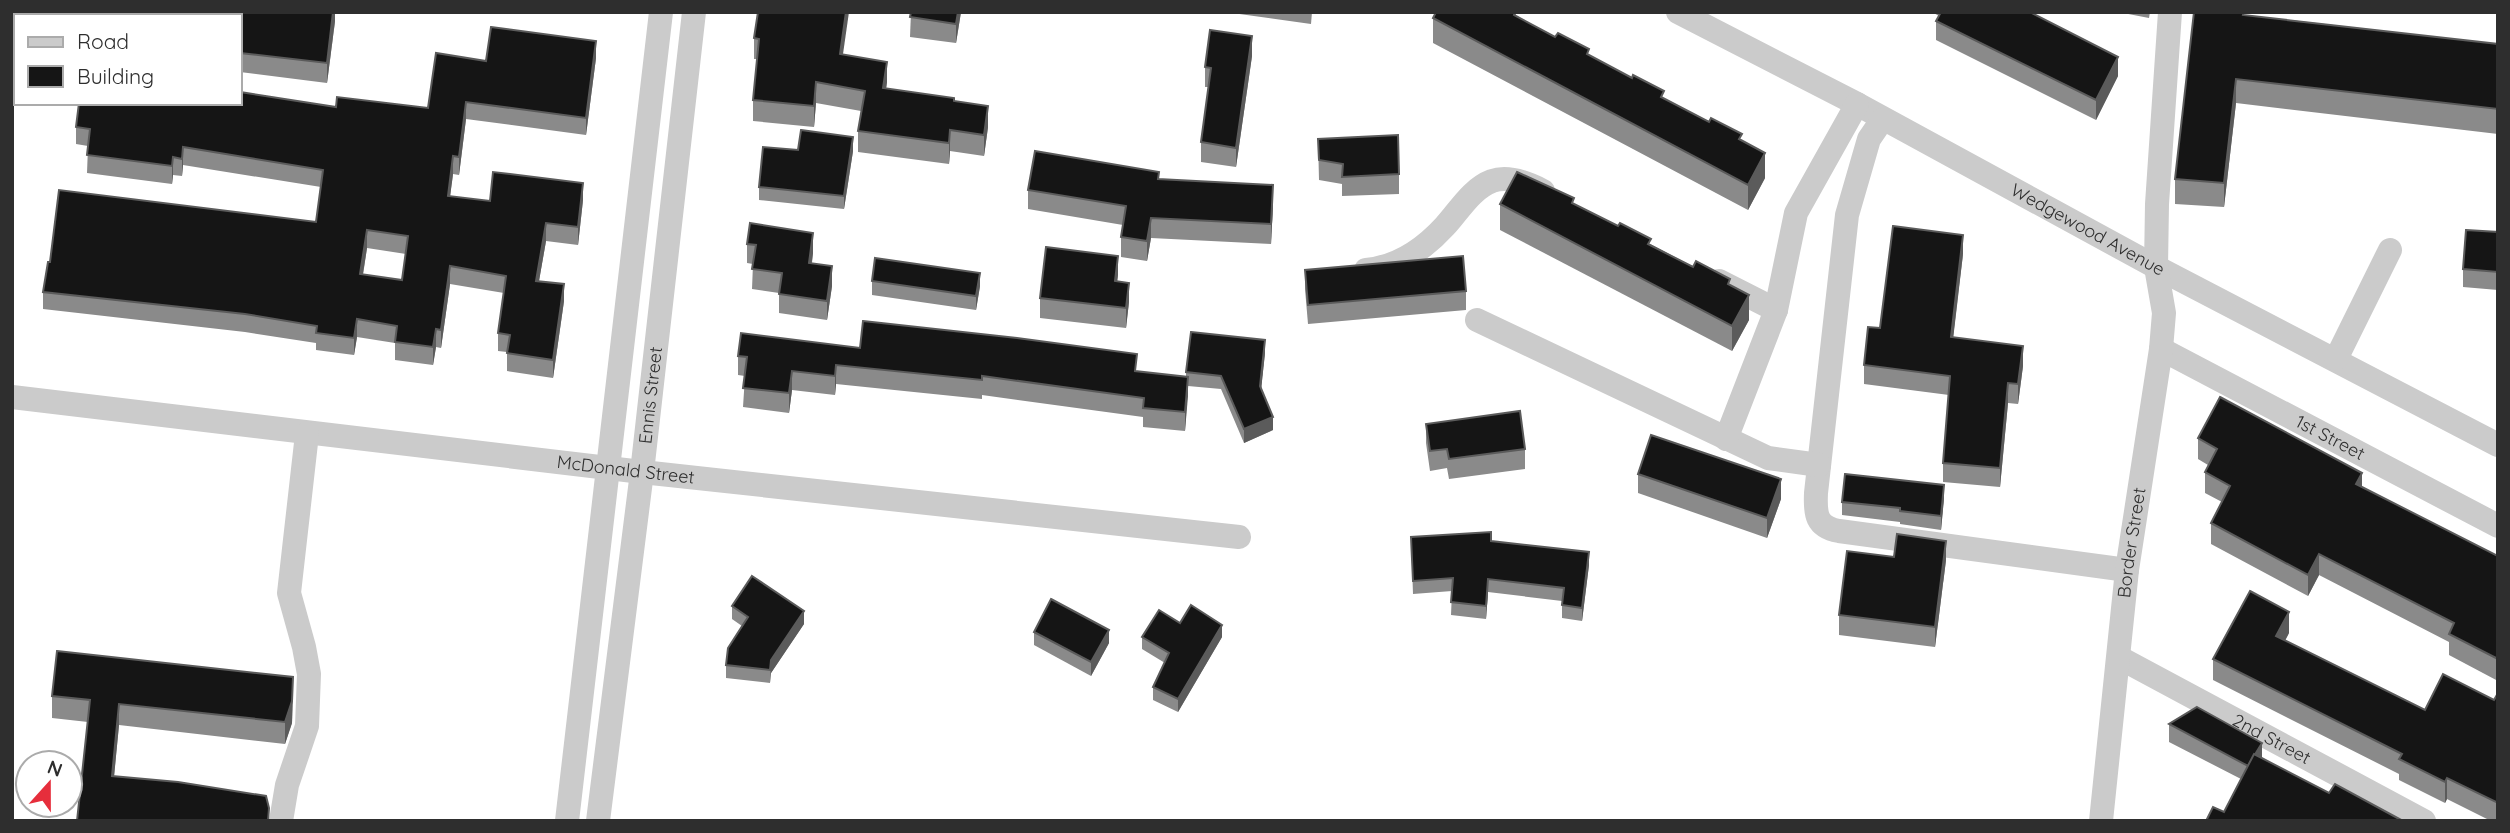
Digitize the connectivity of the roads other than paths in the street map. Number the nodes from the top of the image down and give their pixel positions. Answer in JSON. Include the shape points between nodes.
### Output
{"nodes":[{"id":1,"x":661,"y":12,"type":"edge"},
{"id":2,"x":694,"y":12,"type":"edge"},
{"id":3,"x":1678,"y":12,"type":"edge"},
{"id":4,"x":2170,"y":12,"type":"edge"},
{"id":5,"x":1857,"y":104,"type":"junction"},
{"id":6,"x":1882,"y":120,"type":"junction"},
{"id":7,"x":1562,"y":201,"type":"edge"},
{"id":8,"x":2390,"y":250,"type":"dead end"},
{"id":9,"x":2156,"y":267,"type":"junction"},
{"id":10,"x":1692,"y":268,"type":"edge"},
{"id":11,"x":1338,"y":272,"type":"edge"},
{"id":12,"x":1776,"y":310,"type":"junction"},
{"id":13,"x":1477,"y":320,"type":"dead end"},
{"id":14,"x":2161,"y":349,"type":"junction"},
{"id":15,"x":2336,"y":359,"type":"junction"},
{"id":16,"x":12,"y":397,"type":"edge"},
{"id":17,"x":307,"y":434,"type":"junction"},
{"id":18,"x":1726,"y":439,"type":"junction"},
{"id":19,"x":2498,"y":445,"type":"edge"},
{"id":20,"x":1819,"y":465,"type":"junction"},
{"id":21,"x":610,"y":468,"type":"junction"},
{"id":22,"x":642,"y":472,"type":"junction"},
{"id":23,"x":2498,"y":526,"type":"edge"},
{"id":24,"x":1239,"y":537,"type":"dead end"},
{"id":25,"x":2127,"y":570,"type":"junction"},
{"id":26,"x":2120,"y":658,"type":"junction"},
{"id":27,"x":281,"y":821,"type":"edge"},
{"id":28,"x":567,"y":821,"type":"edge"},
{"id":29,"x":598,"y":821,"type":"edge"},
{"id":30,"x":2101,"y":821,"type":"edge"},
{"id":31,"x":2424,"y":821,"type":"edge"}],
"edges":[{"from":1,"to":21,"type":"street","name":"Ennis Street"},
{"from":2,"to":22,"type":"street","name":"Ennis Street"},
{"from":3,"to":5,"type":"street","name":"Wedgewood Avenue"},
{"from":4,"to":9,"type":"street","name":"Border Street"},
{"from":5,"to":6,"type":"street","name":"Wedgewood Avenue"},
{"from":5,"to":12,"type":"street","via":[[1796,213]]},
{"from":6,"to":9,"type":"street","name":"Wedgewood Avenue"},
{"from":6,"to":20,"type":"street","via":[[1869,139],[1847,215]]},
{"from":7,"to":11,"type":"street","via":[[1526,182],[1493,181],[1472,195],[1415,253],[1381,268]]},
{"from":8,"to":15,"type":"street"},
{"from":9,"to":14,"type":"street","name":"Border Street","via":[[2164,313]]},
{"from":9,"to":15,"type":"street","name":"Wedgewood Avenue"},
{"from":10,"to":12,"type":"street"},
{"from":12,"to":18,"type":"street"},
{"from":13,"to":18,"type":"street"},
{"from":14,"to":23,"type":"street","name":"1st Street"},
{"from":14,"to":25,"type":"street","name":"Border Street"},
{"from":15,"to":19,"type":"street","name":"Wedgewood Avenue"},
{"from":16,"to":17,"type":"street","name":"McDonald Street"},
{"from":17,"to":21,"type":"street","name":"McDonald Street"},
{"from":17,"to":27,"type":"street","via":[[289,593],[309,674],[307,726],[287,785]]},
{"from":18,"to":20,"type":"street","via":[[1768,458]]},
{"from":20,"to":25,"type":"street","via":[[1816,507],[1827,529]]},
{"from":21,"to":22,"type":"street","name":"McDonald Street"},
{"from":21,"to":28,"type":"street","name":"Ennis Street"},
{"from":22,"to":24,"type":"street","name":"McDonald Street"},
{"from":22,"to":29,"type":"street","name":"Ennis Street"},
{"from":25,"to":26,"type":"street","name":"Border Street"},
{"from":26,"to":30,"type":"street","name":"Border Street"},
{"from":26,"to":31,"type":"street","name":"2nd Street"}]}
